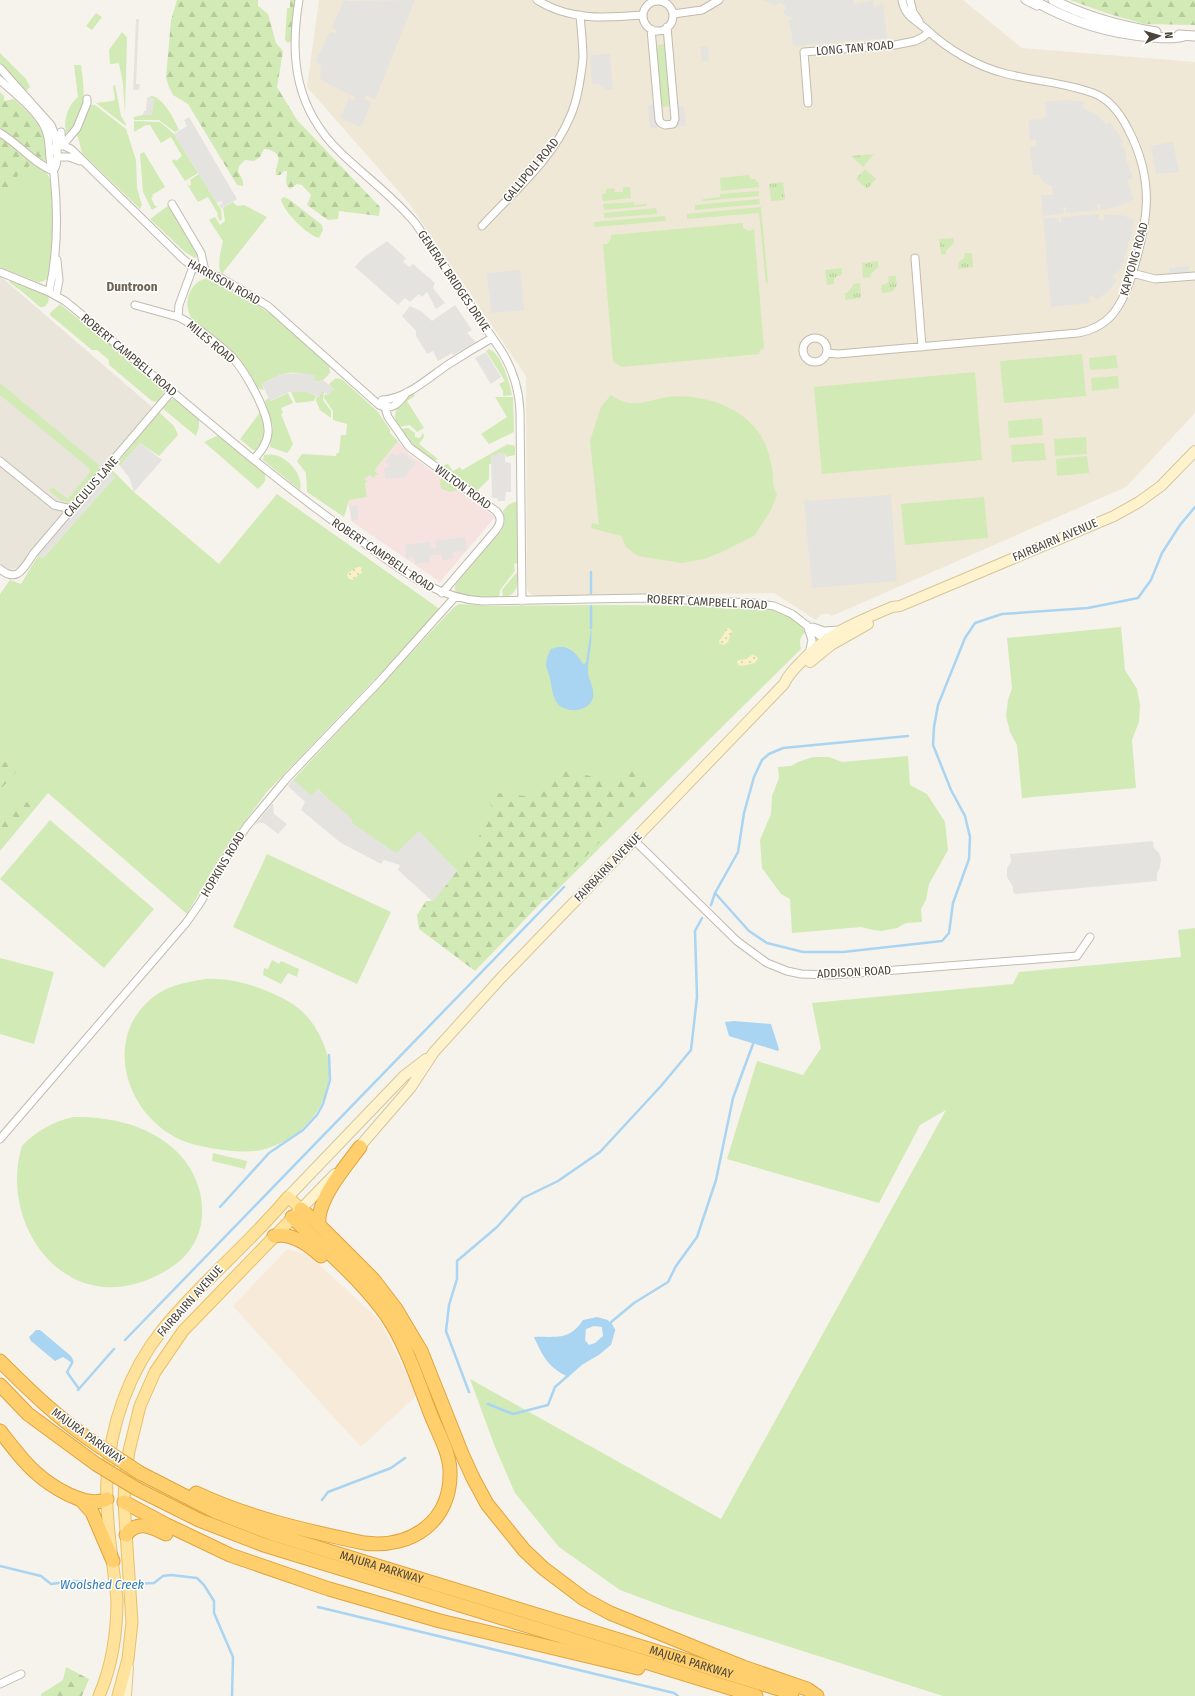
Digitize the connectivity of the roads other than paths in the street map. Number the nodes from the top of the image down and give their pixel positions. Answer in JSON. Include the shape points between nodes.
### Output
{"nodes":[{"id":1,"x":299,"y":0,"type":"edge"},
{"id":2,"x":537,"y":0,"type":"edge"},
{"id":3,"x":719,"y":0,"type":"edge"},
{"id":4,"x":902,"y":0,"type":"edge"},
{"id":5,"x":910,"y":0,"type":"edge"},
{"id":6,"x":1025,"y":0,"type":"edge"},
{"id":7,"x":1033,"y":0,"type":"edge"},
{"id":8,"x":1053,"y":0,"type":"edge"},
{"id":9,"x":1050,"y":10,"type":"junction"},
{"id":10,"x":673,"y":14,"type":"junction"},
{"id":11,"x":643,"y":15,"type":"junction"},
{"id":12,"x":580,"y":16,"type":"junction"},
{"id":13,"x":920,"y":23,"type":"junction"},
{"id":14,"x":667,"y":27,"type":"junction"},
{"id":15,"x":651,"y":29,"type":"junction"},
{"id":16,"x":929,"y":32,"type":"junction"},
{"id":17,"x":1184,"y":36,"type":"junction"},
{"id":18,"x":1195,"y":36,"type":"edge"},
{"id":19,"x":0,"y":68,"type":"edge"},
{"id":20,"x":0,"y":80,"type":"edge"},
{"id":21,"x":87,"y":99,"type":"dead end"},
{"id":22,"x":808,"y":103,"type":"dead end"},
{"id":23,"x":61,"y":132,"type":"dead end"},
{"id":24,"x":0,"y":133,"type":"edge"},
{"id":25,"x":59,"y":146,"type":"junction"},
{"id":26,"x":54,"y":154,"type":"junction"},
{"id":27,"x":83,"y":162,"type":"junction"},
{"id":28,"x":53,"y":171,"type":"junction"},
{"id":29,"x":172,"y":204,"type":"dead end"},
{"id":30,"x":482,"y":226,"type":"dead end"},
{"id":31,"x":56,"y":254,"type":"junction"},
{"id":32,"x":915,"y":258,"type":"dead end"},
{"id":33,"x":193,"y":267,"type":"junction"},
{"id":34,"x":205,"y":271,"type":"junction"},
{"id":35,"x":0,"y":272,"type":"edge"},
{"id":36,"x":1132,"y":273,"type":"junction"},
{"id":37,"x":1195,"y":276,"type":"edge"},
{"id":38,"x":49,"y":292,"type":"junction"},
{"id":39,"x":56,"y":296,"type":"junction"},
{"id":40,"x":135,"y":305,"type":"dead end"},
{"id":41,"x":178,"y":317,"type":"junction"},
{"id":42,"x":492,"y":338,"type":"junction"},
{"id":43,"x":922,"y":347,"type":"junction"},
{"id":44,"x":827,"y":353,"type":"dead end"},
{"id":45,"x":172,"y":391,"type":"junction"},
{"id":46,"x":407,"y":392,"type":"junction"},
{"id":47,"x":370,"y":397,"type":"junction"},
{"id":48,"x":386,"y":400,"type":"junction"},
{"id":49,"x":386,"y":408,"type":"junction"},
{"id":50,"x":1195,"y":451,"type":"edge"},
{"id":51,"x":254,"y":459,"type":"junction"},
{"id":52,"x":0,"y":461,"type":"edge"},
{"id":53,"x":71,"y":509,"type":"junction"},
{"id":54,"x":0,"y":569,"type":"edge"},
{"id":55,"x":442,"y":593,"type":"junction"},
{"id":56,"x":455,"y":597,"type":"junction"},
{"id":57,"x":522,"y":601,"type":"junction"},
{"id":58,"x":900,"y":606,"type":"junction"},
{"id":59,"x":807,"y":625,"type":"junction"},
{"id":60,"x":841,"y":630,"type":"junction"},
{"id":61,"x":828,"y":642,"type":"junction"},
{"id":62,"x":809,"y":654,"type":"junction"},
{"id":63,"x":784,"y":684,"type":"junction"},
{"id":64,"x":634,"y":840,"type":"junction"},
{"id":65,"x":1090,"y":937,"type":"dead end"},
{"id":66,"x":434,"y":1052,"type":"junction"},
{"id":67,"x":0,"y":1139,"type":"edge"},
{"id":68,"x":360,"y":1147,"type":"junction"},
{"id":69,"x":284,"y":1202,"type":"junction"},
{"id":70,"x":297,"y":1213,"type":"junction"},
{"id":71,"x":319,"y":1225,"type":"junction"},
{"id":72,"x":274,"y":1236,"type":"junction"},
{"id":73,"x":386,"y":1315,"type":"junction"},
{"id":74,"x":0,"y":1361,"type":"edge"},
{"id":75,"x":0,"y":1385,"type":"edge"},
{"id":76,"x":0,"y":1431,"type":"edge"},
{"id":77,"x":126,"y":1466,"type":"junction"},
{"id":78,"x":140,"y":1473,"type":"junction"},
{"id":79,"x":109,"y":1496,"type":"junction"},
{"id":80,"x":80,"y":1499,"type":"junction"},
{"id":81,"x":124,"y":1502,"type":"junction"},
{"id":82,"x":126,"y":1536,"type":"junction"},
{"id":83,"x":230,"y":1555,"type":"junction"},
{"id":84,"x":113,"y":1563,"type":"junction"},
{"id":85,"x":128,"y":1659,"type":"junction"},
{"id":86,"x":675,"y":1672,"type":"junction"},
{"id":87,"x":21,"y":1674,"type":"dead end"},
{"id":88,"x":0,"y":1684,"type":"edge"},
{"id":89,"x":99,"y":1696,"type":"edge"},
{"id":90,"x":118,"y":1696,"type":"edge"},
{"id":91,"x":126,"y":1696,"type":"edge"},
{"id":92,"x":756,"y":1696,"type":"edge"},
{"id":93,"x":802,"y":1696,"type":"edge"},
{"id":94,"x":817,"y":1696,"type":"edge"}],
"edges":[{"from":1,"to":42,"type":"street","name":"GENERAL BRIDGES DRIVE","via":[[295,24],[295,64],[311,115],[341,153],[401,206],[416,224]]},
{"from":2,"to":12,"type":"street"},
{"from":3,"to":10,"type":"street","via":[[702,10]]},
{"from":4,"to":13,"type":"street","name":"KAPYONG ROAD","via":[[906,13]]},
{"from":5,"to":13,"type":"street","name":"KAPYONG ROAD","via":[[913,12]]},
{"from":6,"to":9,"type":"street"},
{"from":7,"to":9,"type":"street"},
{"from":8,"to":17,"type":"street","via":[[1120,25]]},
{"from":9,"to":17,"type":"street","via":[[1077,21],[1124,34],[1165,38]]},
{"from":10,"to":11,"type":"street","via":[[669,5],[657,0],[648,4]]},
{"from":10,"to":14,"type":"street"},
{"from":11,"to":12,"type":"street","via":[[600,18]]},
{"from":11,"to":15,"type":"street"},
{"from":12,"to":30,"type":"street","name":"GALLIPOLI ROAD","via":[[583,57],[579,88],[571,116],[564,131],[544,158]]},
{"from":13,"to":16,"type":"street","name":"KAPYONG ROAD"},
{"from":14,"to":15,"type":"street","via":[[659,31]]},
{"from":14,"to":15,"type":"street","via":[[675,118],[674,122],[668,125],[661,124],[659,120]]},
{"from":16,"to":22,"type":"street","name":"LONG TAN ROAD","via":[[915,41],[895,45],[804,52]]},
{"from":16,"to":36,"type":"street","name":"KAPYONG ROAD","via":[[978,64],[1008,74],[1093,93],[1110,103],[1120,115],[1139,150],[1146,181],[1146,221]]},
{"from":17,"to":18,"type":"street"},
{"from":19,"to":25,"type":"street","via":[[50,123]]},
{"from":20,"to":26,"type":"street","via":[[41,121]]},
{"from":21,"to":25,"type":"street","via":[[77,128]]},
{"from":23,"to":25,"type":"street"},
{"from":24,"to":28,"type":"street"},
{"from":25,"to":26,"type":"street"},
{"from":25,"to":27,"type":"street","name":"HARRISON ROAD","via":[[70,149]]},
{"from":26,"to":27,"type":"street","name":"HARRISON ROAD"},
{"from":26,"to":28,"type":"street","via":[[51,163]]},
{"from":27,"to":33,"type":"street","name":"HARRISON ROAD"},
{"from":28,"to":31,"type":"street"},
{"from":29,"to":34,"type":"street","via":[[201,254]]},
{"from":31,"to":38,"type":"street"},
{"from":31,"to":39,"type":"street","via":[[59,278]]},
{"from":32,"to":43,"type":"street"},
{"from":33,"to":34,"type":"street","name":"HARRISON ROAD"},
{"from":33,"to":41,"type":"street","name":"MILES ROAD","via":[[179,305]]},
{"from":34,"to":47,"type":"street","name":"HARRISON ROAD","via":[[268,306]]},
{"from":35,"to":38,"type":"street","name":"ROBERT CAMPBELL ROAD"},
{"from":36,"to":37,"type":"street","via":[[1156,279]]},
{"from":36,"to":43,"type":"street","name":"KAPYONG ROAD","via":[[1118,308],[1106,321],[1090,330]]},
{"from":38,"to":39,"type":"street","name":"ROBERT CAMPBELL ROAD"},
{"from":39,"to":45,"type":"street","name":"ROBERT CAMPBELL ROAD","via":[[80,313]]},
{"from":40,"to":41,"type":"street"},
{"from":41,"to":51,"type":"street","name":"MILES ROAD","via":[[197,328],[232,357],[258,397],[267,420],[268,431],[265,445]]},
{"from":42,"to":46,"type":"street"},
{"from":42,"to":57,"type":"street","name":"GENERAL BRIDGES DRIVE","via":[[511,369],[519,401]]},
{"from":43,"to":44,"type":"street","name":"KAPYONG ROAD"},
{"from":45,"to":51,"type":"street","name":"ROBERT CAMPBELL ROAD"},
{"from":45,"to":53,"type":"street","name":"CALCULUS LANE"},
{"from":46,"to":48,"type":"street"},
{"from":46,"to":49,"type":"street","via":[[395,406]]},
{"from":47,"to":48,"type":"street"},
{"from":47,"to":49,"type":"street","name":"HARRISON ROAD"},
{"from":48,"to":49,"type":"street","name":"WILTON ROAD"},
{"from":49,"to":55,"type":"street","name":"WILTON ROAD","via":[[388,417],[409,447],[500,516],[496,530]]},
{"from":50,"to":58,"type":"main road","name":"FAIRBAIRN AVENUE","via":[[1161,486],[1114,516]]},
{"from":51,"to":55,"type":"street","name":"ROBERT CAMPBELL ROAD","via":[[295,494],[367,546],[419,581]]},
{"from":52,"to":53,"type":"street","via":[[54,505]]},
{"from":53,"to":54,"type":"street","name":"CALCULUS LANE","via":[[20,573],[12,576]]},
{"from":55,"to":56,"type":"street","name":"ROBERT CAMPBELL ROAD"},
{"from":56,"to":57,"type":"street","name":"ROBERT CAMPBELL ROAD","via":[[482,601]]},
{"from":56,"to":67,"type":"street","name":"HOPKINS ROAD","via":[[378,683],[287,778],[239,837],[186,923]]},
{"from":57,"to":59,"type":"street","name":"ROBERT CAMPBELL ROAD","via":[[643,598],[753,602],[774,606],[792,614]]},
{"from":58,"to":60,"type":"main road","name":"FAIRBAIRN AVENUE","via":[[892,607]]},
{"from":58,"to":61,"type":"main road","name":"FAIRBAIRN AVENUE"},
{"from":59,"to":60,"type":"street","name":"ROBERT CAMPBELL ROAD","via":[[824,631]]},
{"from":59,"to":61,"type":"street","name":"ROBERT CAMPBELL ROAD"},
{"from":59,"to":62,"type":"street","via":[[812,640]]},
{"from":60,"to":61,"type":"main road","name":"FAIRBAIRN AVENUE"},
{"from":61,"to":62,"type":"main road","name":"FAIRBAIRN AVENUE"},
{"from":61,"to":63,"type":"main road","name":"FAIRBAIRN AVENUE","via":[[791,681]]},
{"from":62,"to":63,"type":"main road","name":"FAIRBAIRN AVENUE","via":[[788,676]]},
{"from":63,"to":64,"type":"main road","name":"FAIRBAIRN AVENUE"},
{"from":64,"to":65,"type":"street","name":"ADDISON ROAD","via":[[737,941],[767,963],[787,971],[832,975],[1077,956]]},
{"from":64,"to":66,"type":"main road","name":"FAIRBAIRN AVENUE","via":[[501,978]]},
{"from":66,"to":68,"type":"main road","name":"FAIRBAIRN AVENUE","via":[[410,1087]]},
{"from":66,"to":69,"type":"main road","name":"FAIRBAIRN AVENUE","via":[[404,1076]]},
{"from":68,"to":70,"type":"main road","name":"FAIRBAIRN AVENUE"},
{"from":68,"to":71,"type":"highway","via":[[328,1193],[319,1214]]},
{"from":69,"to":70,"type":"main road"},
{"from":69,"to":79,"type":"main road","name":"FAIRBAIRN AVENUE","via":[[163,1329],[132,1378],[121,1406],[109,1455]]},
{"from":70,"to":71,"type":"highway"},
{"from":70,"to":72,"type":"main road","name":"FAIRBAIRN AVENUE"},
{"from":70,"to":73,"type":"highway"},
{"from":71,"to":94,"type":"highway","via":[[373,1279],[396,1310],[421,1351],[450,1427],[480,1491],[503,1526],[543,1568],[584,1599],[610,1613],[743,1667],[807,1689]]},
{"from":72,"to":73,"type":"highway","via":[[287,1236],[312,1247],[360,1295]]},
{"from":72,"to":77,"type":"main road","name":"FAIRBAIRN AVENUE","via":[[183,1331],[163,1360],[140,1406]]},
{"from":73,"to":78,"type":"highway","via":[[409,1358],[448,1459],[450,1480],[445,1500],[436,1517],[419,1534],[385,1545],[364,1543],[242,1512],[173,1483]]},
{"from":74,"to":78,"type":"highway","name":"MAJURA PARKWAY","bridge":true,"via":[[40,1401],[73,1429]]},
{"from":75,"to":86,"type":"highway","name":"MAJURA PARKWAY","bridge":true,"via":[[28,1414],[96,1464],[137,1489],[198,1520],[264,1545]]},
{"from":76,"to":80,"type":"highway","via":[[35,1472],[53,1486]]},
{"from":77,"to":79,"type":"main road","via":[[117,1488]]},
{"from":77,"to":81,"type":"main road","name":"FAIRBAIRN AVENUE"},
{"from":78,"to":93,"type":"highway","name":"MAJURA PARKWAY","via":[[216,1512],[273,1534]]},
{"from":79,"to":80,"type":"highway","via":[[99,1501]]},
{"from":79,"to":81,"type":"main road"},
{"from":79,"to":84,"type":"main road","name":"FAIRBAIRN AVENUE"},
{"from":80,"to":84,"type":"highway","via":[[92,1512]]},
{"from":81,"to":82,"type":"main road","name":"FAIRBAIRN AVENUE"},
{"from":81,"to":83,"type":"highway"},
{"from":82,"to":83,"type":"highway","via":[[134,1527],[146,1525],[199,1548]]},
{"from":82,"to":85,"type":"main road","name":"FAIRBAIRN AVENUE","via":[[132,1598]]},
{"from":83,"to":86,"type":"highway","via":[[440,1621],[648,1670]]},
{"from":84,"to":89,"type":"main road","name":"FAIRBAIRN AVENUE","via":[[117,1616],[113,1650]]},
{"from":85,"to":90,"type":"main road","name":"FAIRBAIRN AVENUE"},
{"from":85,"to":91,"type":"main road"},
{"from":86,"to":92,"type":"highway","name":"MAJURA PARKWAY"},
{"from":87,"to":88,"type":"street"}]}
